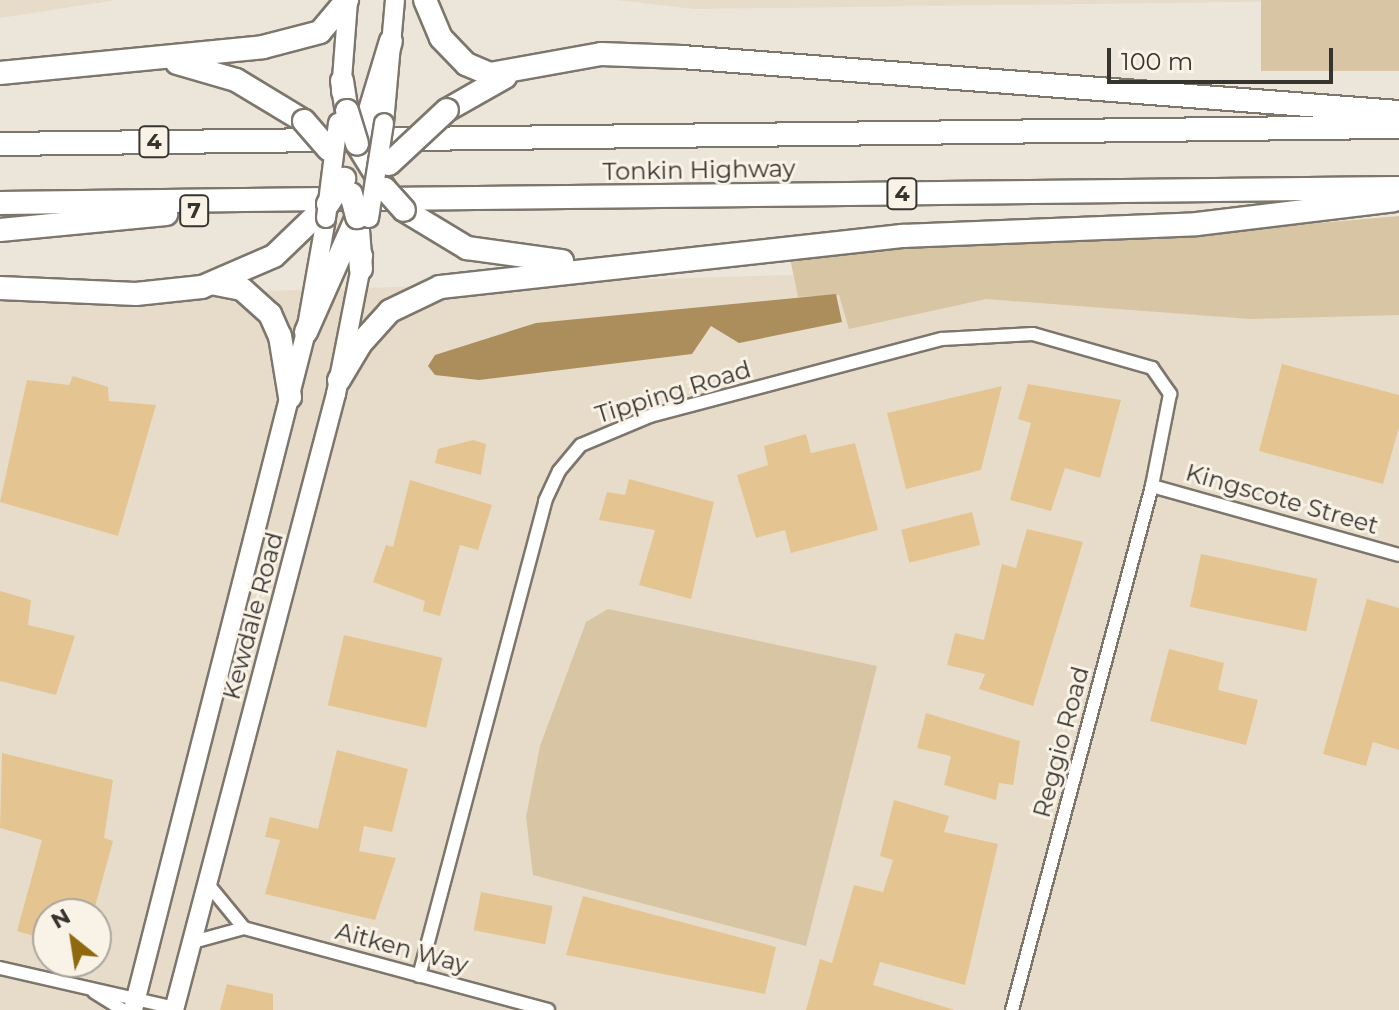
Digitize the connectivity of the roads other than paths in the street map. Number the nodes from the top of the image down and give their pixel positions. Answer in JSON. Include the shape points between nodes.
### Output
{"nodes":[{"id":1,"x":348,"y":0,"type":"edge"},
{"id":2,"x":395,"y":0,"type":"edge"},
{"id":3,"x":425,"y":0,"type":"edge"},
{"id":4,"x":391,"y":41,"type":"joint"},
{"id":5,"x":168,"y":60,"type":"junction"},
{"id":6,"x":521,"y":70,"type":"junction"},
{"id":7,"x":0,"y":73,"type":"edge"},
{"id":8,"x":342,"y":81,"type":"joint"},
{"id":9,"x":378,"y":110,"type":"junction"},
{"id":10,"x":343,"y":111,"type":"junction"},
{"id":11,"x":1399,"y":112,"type":"edge"},
{"id":12,"x":1399,"y":127,"type":"edge"},
{"id":13,"x":0,"y":144,"type":"edge"},
{"id":14,"x":358,"y":147,"type":"junction"},
{"id":15,"x":339,"y":169,"type":"junction"},
{"id":16,"x":376,"y":181,"type":"junction"},
{"id":17,"x":1399,"y":188,"type":"edge"},
{"id":18,"x":1399,"y":199,"type":"edge"},
{"id":19,"x":301,"y":200,"type":"junction"},
{"id":20,"x":0,"y":203,"type":"edge"},
{"id":21,"x":358,"y":228,"type":"junction"},
{"id":22,"x":0,"y":230,"type":"edge"},
{"id":23,"x":313,"y":233,"type":"junction"},
{"id":24,"x":607,"y":265,"type":"junction"},
{"id":25,"x":361,"y":269,"type":"joint"},
{"id":26,"x":215,"y":284,"type":"junction"},
{"id":27,"x":0,"y":288,"type":"edge"},
{"id":28,"x":306,"y":332,"type":"junction"},
{"id":29,"x":339,"y":380,"type":"junction"},
{"id":30,"x":290,"y":397,"type":"junction"},
{"id":31,"x":1152,"y":486,"type":"junction"},
{"id":32,"x":1399,"y":555,"type":"edge"},
{"id":33,"x":207,"y":883,"type":"junction"},
{"id":34,"x":244,"y":928,"type":"junction"},
{"id":35,"x":193,"y":942,"type":"junction"},
{"id":36,"x":0,"y":968,"type":"edge"},
{"id":37,"x":419,"y":976,"type":"junction"},
{"id":38,"x":131,"y":1006,"type":"edge"},
{"id":39,"x":174,"y":1009,"type":"edge"},
{"id":40,"x":548,"y":1010,"type":"edge"},
{"id":41,"x":1012,"y":1010,"type":"edge"}],
"edges":[{"from":1,"to":5,"type":"highway","via":[[331,24],[308,37]]},
{"from":1,"to":8,"type":"main road"},
{"from":2,"to":4,"type":"main road"},
{"from":3,"to":6,"type":"highway","via":[[441,38],[466,64],[490,74]]},
{"from":4,"to":9,"type":"highway"},
{"from":5,"to":7,"type":"highway"},
{"from":5,"to":15,"type":"highway","bridge":true,"via":[[236,80],[293,111]]},
{"from":6,"to":11,"type":"highway","via":[[601,54],[682,57]]},
{"from":6,"to":16,"type":"highway","bridge":true,"via":[[447,110],[402,149]]},
{"from":8,"to":10,"type":"highway"},
{"from":9,"to":14,"type":"highway"},
{"from":9,"to":16,"type":"main road","bridge":true},
{"from":10,"to":14,"type":"highway","bridge":true},
{"from":10,"to":15,"type":"main road","bridge":true},
{"from":12,"to":13,"type":"highway","name":"Tonkin Highway","number":"4"},
{"from":14,"to":15,"type":"highway"},
{"from":14,"to":16,"type":"highway"},
{"from":15,"to":21,"type":"highway","bridge":true},
{"from":15,"to":23,"type":"highway","bridge":true},
{"from":16,"to":21,"type":"highway","bridge":true},
{"from":16,"to":24,"type":"highway","bridge":true,"via":[[432,231],[491,255]]},
{"from":17,"to":19,"type":"highway","name":"Tonkin Highway","number":"4"},
{"from":18,"to":24,"type":"highway","via":[[1197,224],[902,236]]},
{"from":19,"to":20,"type":"highway","name":"Tonkin Highway","number":"4"},
{"from":19,"to":22,"type":"highway","number":"7"},
{"from":21,"to":25,"type":"highway"},
{"from":21,"to":28,"type":"highway"},
{"from":23,"to":26,"type":"highway"},
{"from":23,"to":28,"type":"main road","name":"Kewdale Road"},
{"from":24,"to":29,"type":"highway","via":[[468,282],[414,297],[375,326]]},
{"from":25,"to":29,"type":"main road","name":"Kewdale Road"},
{"from":26,"to":27,"type":"highway","via":[[136,294]]},
{"from":26,"to":30,"type":"highway","via":[[242,289],[270,314]]},
{"from":28,"to":30,"type":"main road","name":"Kewdale Road"},
{"from":29,"to":33,"type":"main road","name":"Kewdale Road"},
{"from":30,"to":38,"type":"main road","name":"Kewdale Road"},
{"from":31,"to":32,"type":"street","name":"Kingscote Street"},
{"from":31,"to":37,"type":"street","name":"Tipping Road","via":[[1170,394],[1164,380],[1135,361],[1033,334],[942,339],[650,416],[581,445],[559,471],[545,501]]},
{"from":31,"to":41,"type":"street","name":"Reggio Road"},
{"from":33,"to":34,"type":"street"},
{"from":33,"to":35,"type":"main road","name":"Kewdale Road"},
{"from":34,"to":35,"type":"street"},
{"from":34,"to":37,"type":"street","name":"Aitken Way"},
{"from":35,"to":39,"type":"main road","name":"Kewdale Road"},
{"from":36,"to":38,"type":"street"},
{"from":37,"to":40,"type":"street","name":"Aitken Way"},
{"from":38,"to":39,"type":"street"}]}
